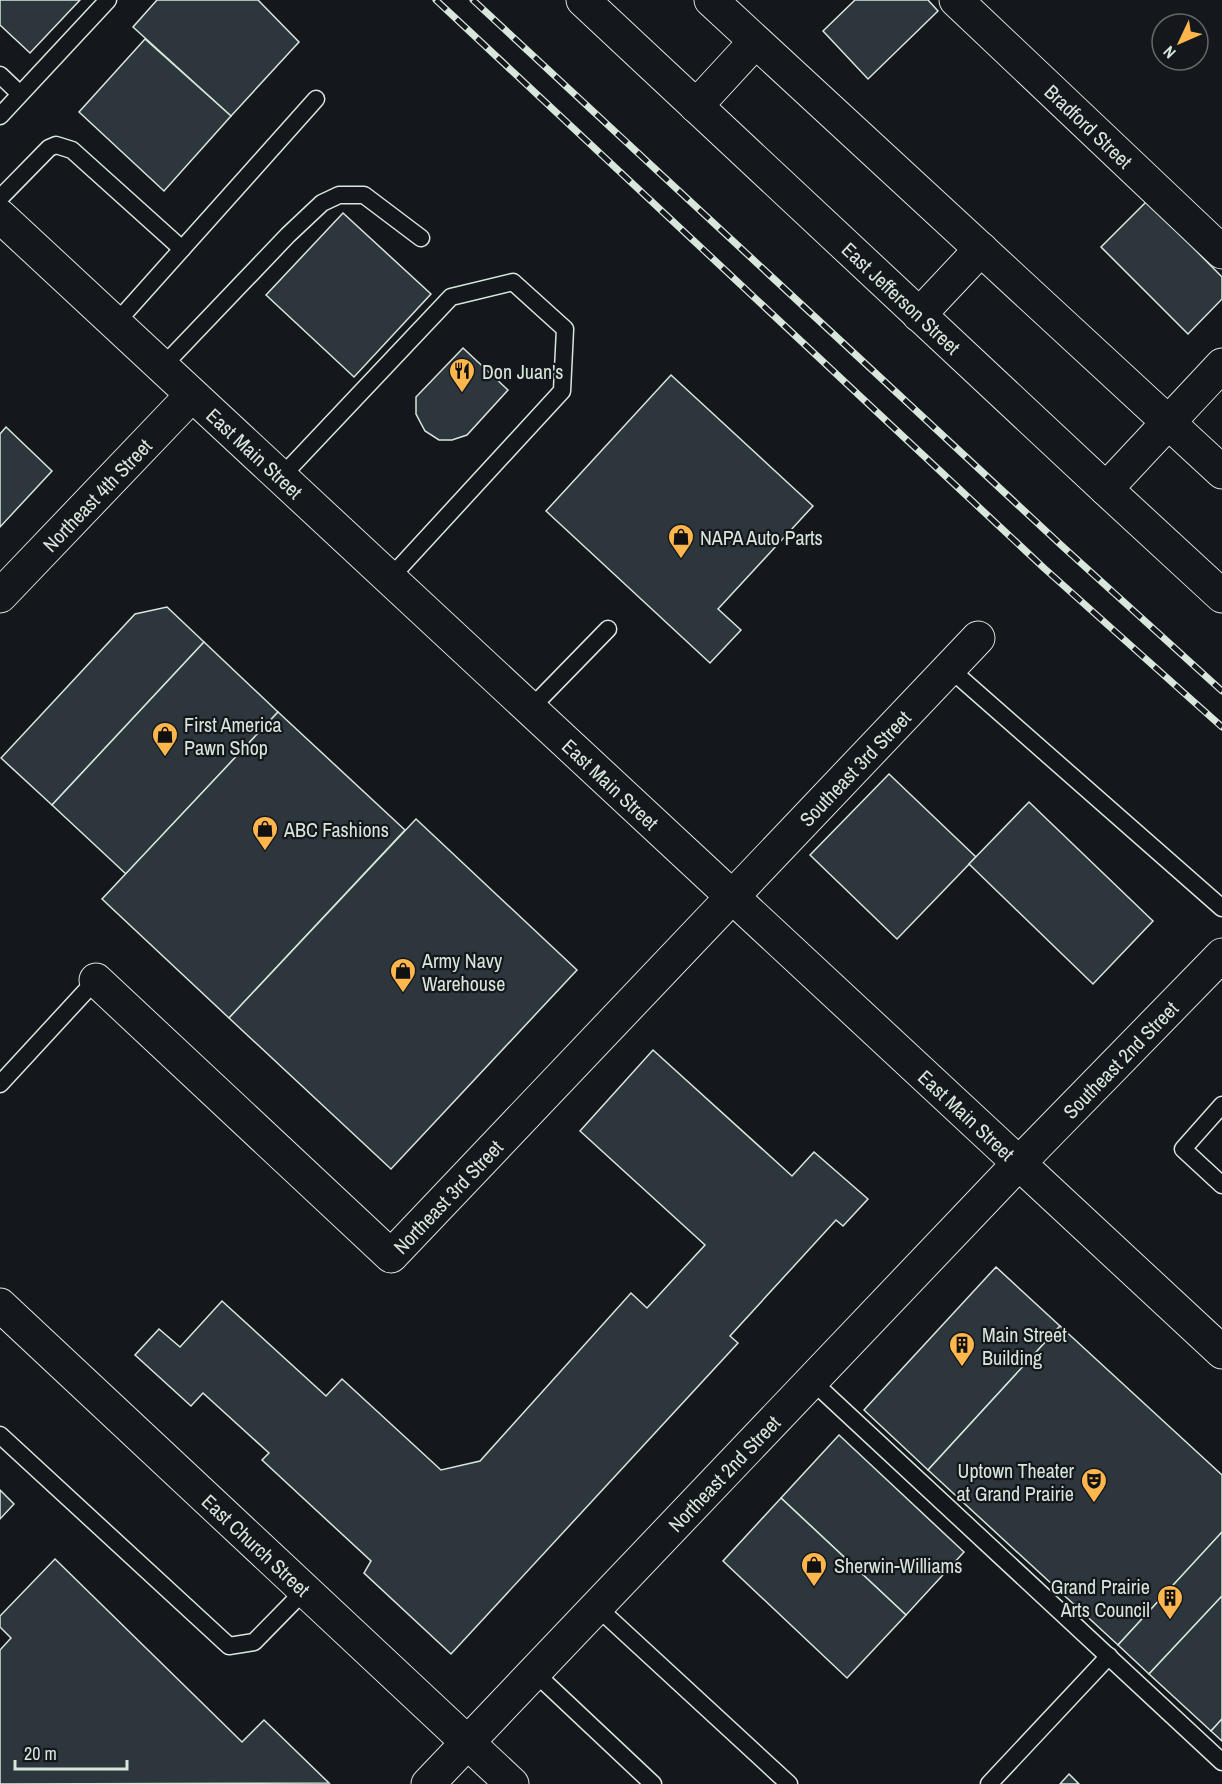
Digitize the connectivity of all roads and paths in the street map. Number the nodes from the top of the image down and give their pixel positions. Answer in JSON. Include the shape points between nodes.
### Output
{"nodes":[{"id":1,"x":108,"y":0,"type":"edge"},
{"id":2,"x":583,"y":0,"type":"edge"},
{"id":3,"x":711,"y":0,"type":"edge"},
{"id":4,"x":956,"y":0,"type":"edge"},
{"id":5,"x":755,"y":42,"type":"junction"},
{"id":6,"x":0,"y":75,"type":"edge"},
{"id":7,"x":20,"y":94,"type":"junction"},
{"id":8,"x":316,"y":99,"type":"dead end"},
{"id":9,"x":696,"y":106,"type":"junction"},
{"id":10,"x":0,"y":116,"type":"edge"},
{"id":11,"x":0,"y":198,"type":"edge"},
{"id":12,"x":0,"y":216,"type":"edge"},
{"id":13,"x":421,"y":238,"type":"dead end"},
{"id":14,"x":182,"y":249,"type":"junction"},
{"id":15,"x":981,"y":249,"type":"junction"},
{"id":16,"x":1222,"y":252,"type":"edge"},
{"id":17,"x":919,"y":315,"type":"junction"},
{"id":18,"x":115,"y":324,"type":"junction"},
{"id":19,"x":1222,"y":365,"type":"edge"},
{"id":20,"x":162,"y":367,"type":"junction"},
{"id":21,"x":192,"y":395,"type":"junction"},
{"id":22,"x":1168,"y":422,"type":"junction"},
{"id":23,"x":1222,"y":472,"type":"edge"},
{"id":24,"x":281,"y":477,"type":"junction"},
{"id":25,"x":1106,"y":489,"type":"junction"},
{"id":26,"x":390,"y":578,"type":"junction"},
{"id":27,"x":0,"y":596,"type":"edge"},
{"id":28,"x":1222,"y":596,"type":"edge"},
{"id":29,"x":608,"y":629,"type":"dead end"},
{"id":30,"x":978,"y":638,"type":"dead end"},
{"id":31,"x":949,"y":668,"type":"junction"},
{"id":32,"x":530,"y":709,"type":"junction"},
{"id":33,"x":733,"y":897,"type":"junction"},
{"id":34,"x":1222,"y":908,"type":"edge"},
{"id":35,"x":1222,"y":955,"type":"edge"},
{"id":36,"x":96,"y":980,"type":"joint"},
{"id":37,"x":0,"y":1084,"type":"edge"},
{"id":38,"x":1222,"y":1105,"type":"edge"},
{"id":39,"x":1019,"y":1163,"type":"junction"},
{"id":40,"x":1222,"y":1185,"type":"edge"},
{"id":41,"x":0,"y":1305,"type":"edge"},
{"id":42,"x":1222,"y":1352,"type":"edge"},
{"id":43,"x":812,"y":1381,"type":"junction"},
{"id":44,"x":0,"y":1435,"type":"edge"},
{"id":45,"x":305,"y":1590,"type":"junction"},
{"id":46,"x":597,"y":1607,"type":"junction"},
{"id":47,"x":1109,"y":1656,"type":"junction"},
{"id":48,"x":534,"y":1672,"type":"junction"},
{"id":49,"x":468,"y":1741,"type":"junction"},
{"id":50,"x":1222,"y":1762,"type":"edge"},
{"id":51,"x":428,"y":1784,"type":"edge"},
{"id":52,"x":512,"y":1784,"type":"edge"},
{"id":53,"x":653,"y":1784,"type":"edge"},
{"id":54,"x":789,"y":1784,"type":"edge"},
{"id":55,"x":989,"y":1784,"type":"edge"}],
"edges":[{"from":1,"to":7,"type":"lane"},
{"from":2,"to":9,"type":"street","name":"East Jefferson Street"},
{"from":3,"to":5,"type":"street"},
{"from":4,"to":16,"type":"street","name":"Bradford Street"},
{"from":5,"to":9,"type":"street"},
{"from":5,"to":15,"type":"street"},
{"from":6,"to":7,"type":"lane"},
{"from":7,"to":10,"type":"lane"},
{"from":8,"to":14,"type":"lane"},
{"from":9,"to":17,"type":"street","name":"East Jefferson Street"},
{"from":11,"to":14,"type":"lane","via":[[56,145],[72,150]]},
{"from":12,"to":18,"type":"street","name":"East Main Street"},
{"from":13,"to":20,"type":"lane","via":[[364,195],[339,195],[322,203]]},
{"from":14,"to":18,"type":"lane"},
{"from":15,"to":17,"type":"street"},
{"from":15,"to":22,"type":"street"},
{"from":17,"to":25,"type":"street","name":"East Jefferson Street"},
{"from":18,"to":20,"type":"street","name":"East Main Street"},
{"from":19,"to":22,"type":"street"},
{"from":20,"to":21,"type":"street","name":"East Main Street"},
{"from":21,"to":24,"type":"street","name":"East Main Street"},
{"from":21,"to":27,"type":"street","name":"Northeast 4th Street"},
{"from":22,"to":23,"type":"street"},
{"from":22,"to":25,"type":"street"},
{"from":24,"to":26,"type":"street","name":"East Main Street"},
{"from":24,"to":26,"type":"lane","via":[[451,297],[513,282],[565,329],[562,391]]},
{"from":25,"to":28,"type":"street","name":"East Jefferson Street"},
{"from":26,"to":32,"type":"street","name":"East Main Street"},
{"from":29,"to":32,"type":"lane"},
{"from":30,"to":31,"type":"street","name":"Southeast 3rd Street"},
{"from":31,"to":33,"type":"street","name":"Southeast 3rd Street"},
{"from":31,"to":34,"type":"lane"},
{"from":32,"to":33,"type":"street","name":"East Main Street"},
{"from":33,"to":36,"type":"street","name":"Northeast 3rd Street","via":[[392,1256]]},
{"from":33,"to":39,"type":"street","name":"East Main Street"},
{"from":35,"to":39,"type":"street","name":"Southeast 2nd Street"},
{"from":36,"to":37,"type":"lane"},
{"from":38,"to":40,"type":"lane","via":[[1183,1149]]},
{"from":39,"to":42,"type":"street","name":"East Main Street"},
{"from":39,"to":43,"type":"street","name":"Northeast 2nd Street"},
{"from":41,"to":45,"type":"street","name":"East Church Street"},
{"from":43,"to":46,"type":"street","name":"Northeast 2nd Street"},
{"from":43,"to":47,"type":"lane"},
{"from":44,"to":45,"type":"lane","via":[[229,1646],[254,1642]]},
{"from":45,"to":49,"type":"street","name":"East Church Street"},
{"from":46,"to":48,"type":"street","name":"Northeast 2nd Street"},
{"from":46,"to":54,"type":"lane"},
{"from":47,"to":50,"type":"lane"},
{"from":47,"to":55,"type":"lane"},
{"from":48,"to":49,"type":"street","name":"Northeast 2nd Street"},
{"from":48,"to":53,"type":"lane"},
{"from":49,"to":51,"type":"street","name":"Northeast 2nd Street"},
{"from":49,"to":52,"type":"street","name":"East Church Street"}]}
